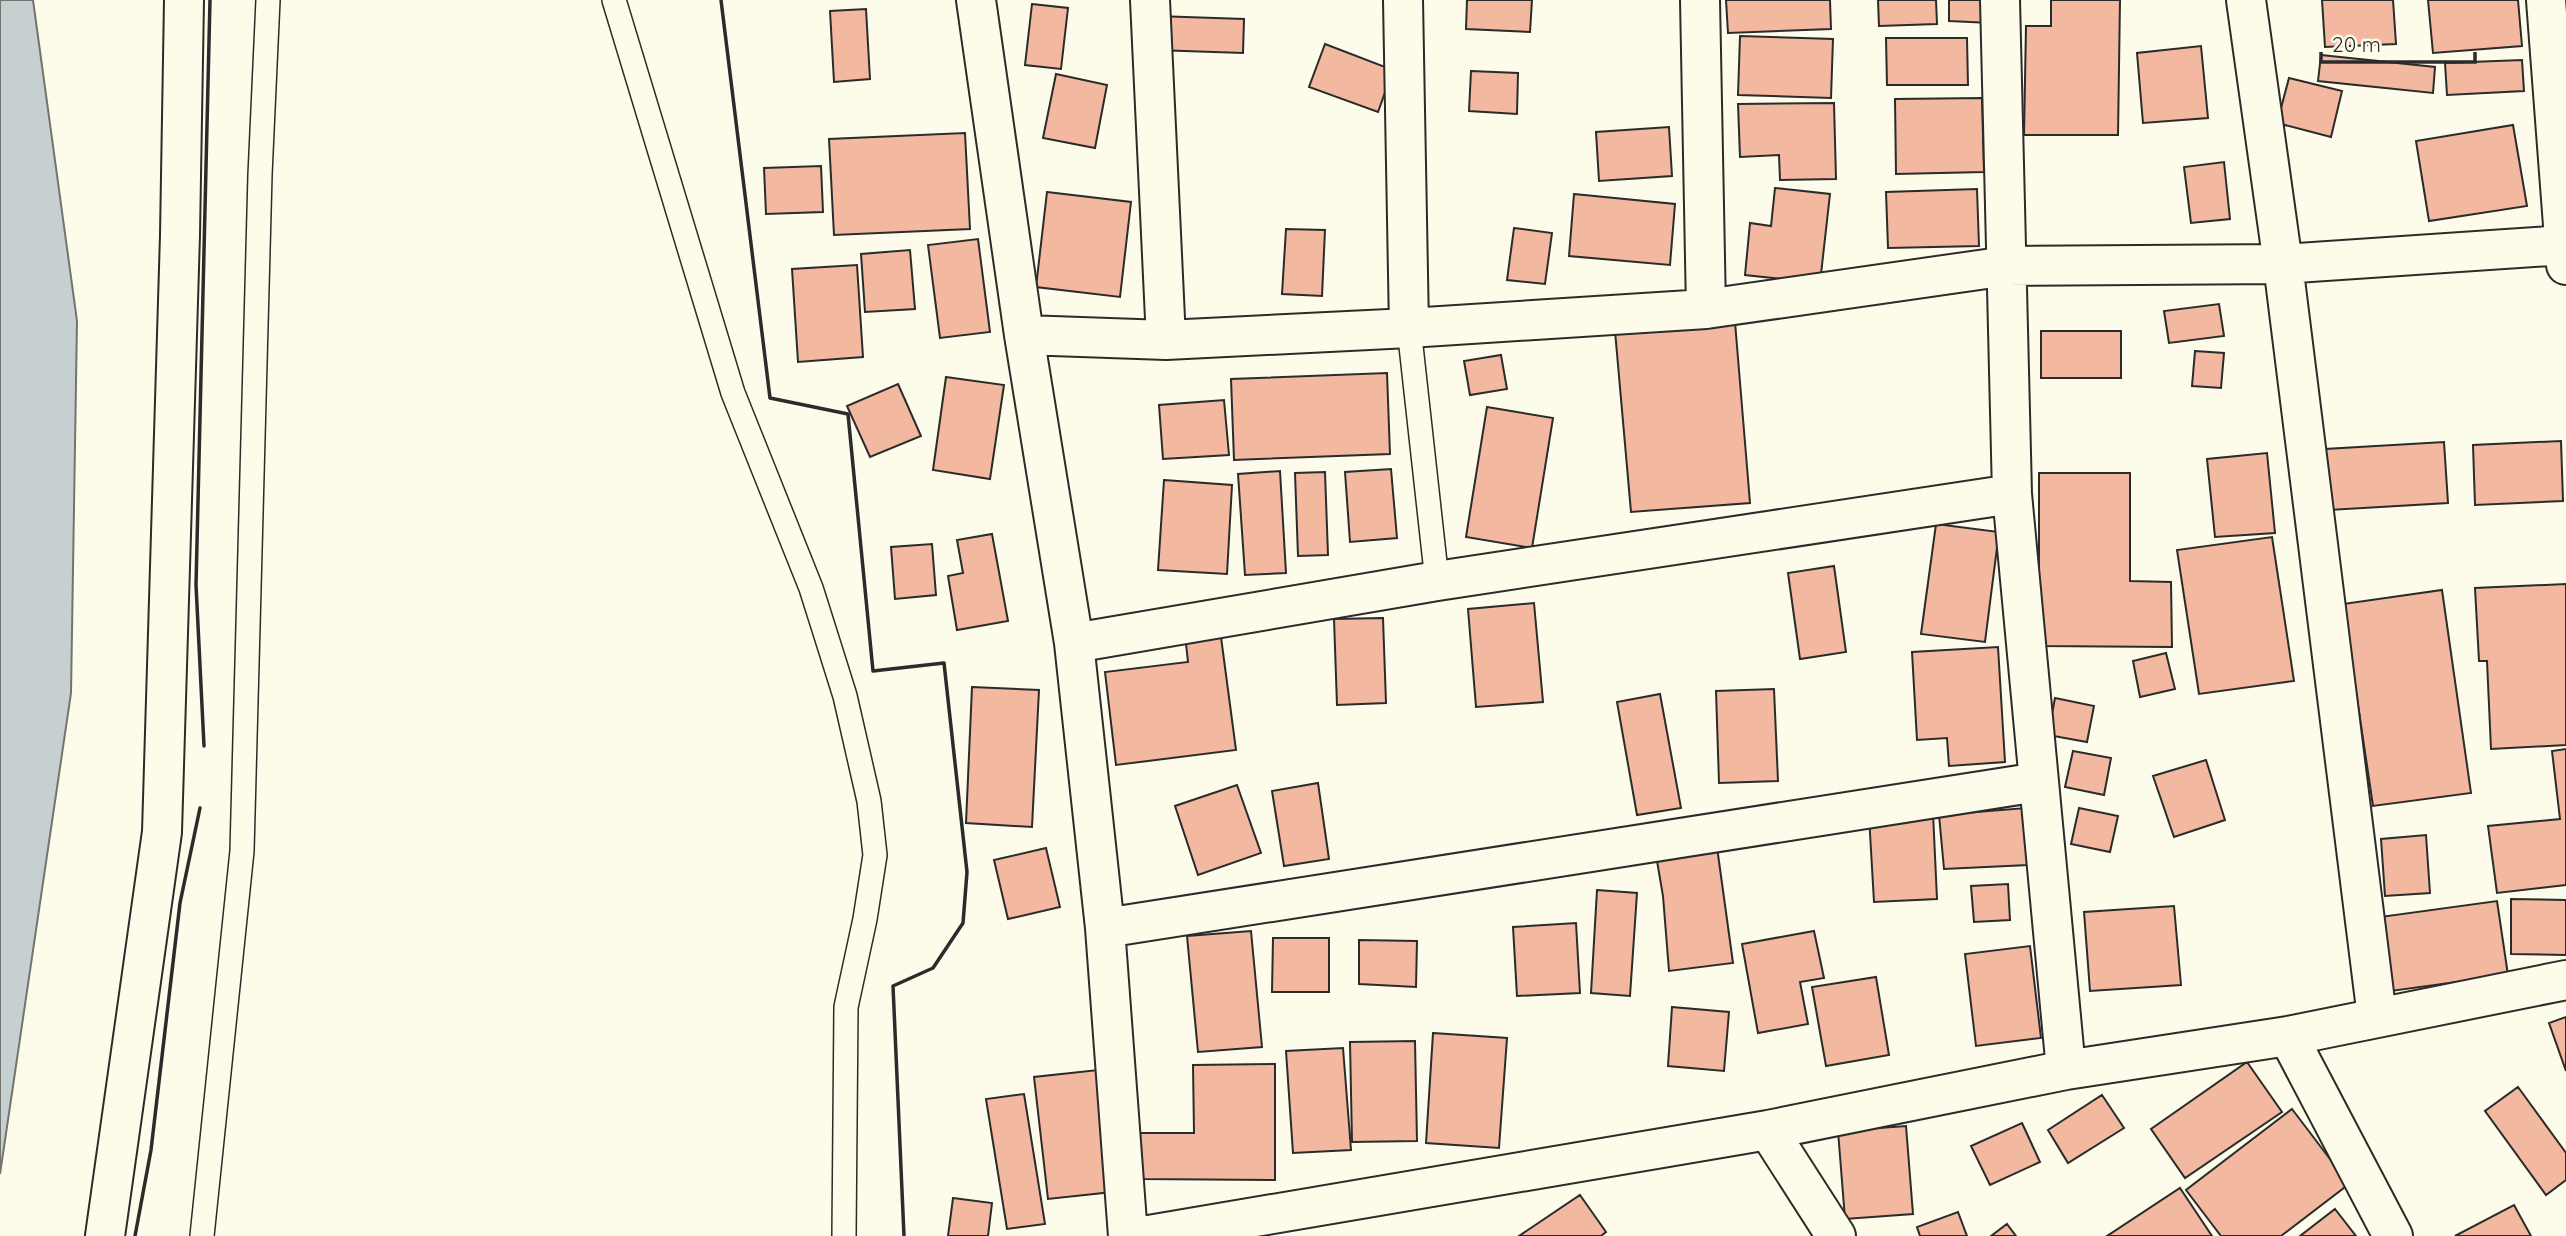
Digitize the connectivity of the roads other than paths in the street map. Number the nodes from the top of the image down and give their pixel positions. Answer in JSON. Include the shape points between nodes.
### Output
{"nodes":[{"id":1,"x":184,"y":0,"type":"edge"},
{"id":2,"x":268,"y":0,"type":"edge"},
{"id":3,"x":614,"y":0,"type":"edge"},
{"id":4,"x":976,"y":0,"type":"edge"},
{"id":5,"x":1150,"y":0,"type":"edge"},
{"id":6,"x":1404,"y":0,"type":"edge"},
{"id":7,"x":1700,"y":0,"type":"edge"},
{"id":8,"x":2000,"y":0,"type":"edge"},
{"id":9,"x":2246,"y":0,"type":"edge"},
{"id":10,"x":2546,"y":0,"type":"edge"},
{"id":11,"x":2565,"y":255,"type":"edge"},
{"id":12,"x":2283,"y":264,"type":"junction"},
{"id":13,"x":2007,"y":266,"type":"junction"},
{"id":14,"x":1706,"y":309,"type":"junction"},
{"id":15,"x":1409,"y":328,"type":"junction"},
{"id":16,"x":1024,"y":335,"type":"junction"},
{"id":17,"x":1166,"y":340,"type":"junction"},
{"id":18,"x":2012,"y":494,"type":"junction"},
{"id":19,"x":1437,"y":581,"type":"junction"},
{"id":20,"x":1074,"y":643,"type":"junction"},
{"id":21,"x":2038,"y":782,"type":"junction"},
{"id":22,"x":1105,"y":928,"type":"junction"},
{"id":23,"x":2566,"y":981,"type":"edge"},
{"id":24,"x":2377,"y":1017,"type":"junction"},
{"id":25,"x":2288,"y":1036,"type":"junction"},
{"id":26,"x":2066,"y":1070,"type":"junction"},
{"id":27,"x":1768,"y":1130,"type":"junction"},
{"id":28,"x":105,"y":1236,"type":"edge"},
{"id":29,"x":202,"y":1236,"type":"edge"},
{"id":30,"x":844,"y":1236,"type":"edge"},
{"id":31,"x":1128,"y":1236,"type":"edge"},
{"id":32,"x":1143,"y":1236,"type":"edge"},
{"id":33,"x":1836,"y":1236,"type":"edge"},
{"id":34,"x":2393,"y":1236,"type":"edge"}],
"edges":[{"from":1,"to":28,"type":"street","via":[[162,832]]},
{"from":2,"to":29,"type":"lane","via":[[242,851]]},
{"from":3,"to":30,"type":"lane","via":[[733,393],[830,645],[869,801],[875,855],[845,1024]]},
{"from":4,"to":16,"type":"street"},
{"from":5,"to":17,"type":"street"},
{"from":6,"to":15,"type":"street"},
{"from":7,"to":14,"type":"street"},
{"from":8,"to":13,"type":"street"},
{"from":9,"to":12,"type":"street"},
{"from":10,"to":11,"type":"street"},
{"from":11,"to":12,"type":"street"},
{"from":12,"to":13,"type":"street"},
{"from":12,"to":24,"type":"street"},
{"from":13,"to":14,"type":"street"},
{"from":13,"to":18,"type":"street"},
{"from":14,"to":15,"type":"street"},
{"from":15,"to":17,"type":"street"},
{"from":15,"to":19,"type":"lane"},
{"from":16,"to":17,"type":"street"},
{"from":16,"to":20,"type":"street"},
{"from":18,"to":19,"type":"street"},
{"from":18,"to":21,"type":"street"},
{"from":19,"to":20,"type":"street"},
{"from":20,"to":22,"type":"street"},
{"from":21,"to":22,"type":"street"},
{"from":21,"to":26,"type":"street"},
{"from":22,"to":31,"type":"street"},
{"from":23,"to":24,"type":"street"},
{"from":24,"to":25,"type":"street"},
{"from":25,"to":26,"type":"street"},
{"from":25,"to":34,"type":"street"},
{"from":26,"to":27,"type":"street"},
{"from":27,"to":32,"type":"street"},
{"from":27,"to":33,"type":"street"}]}
